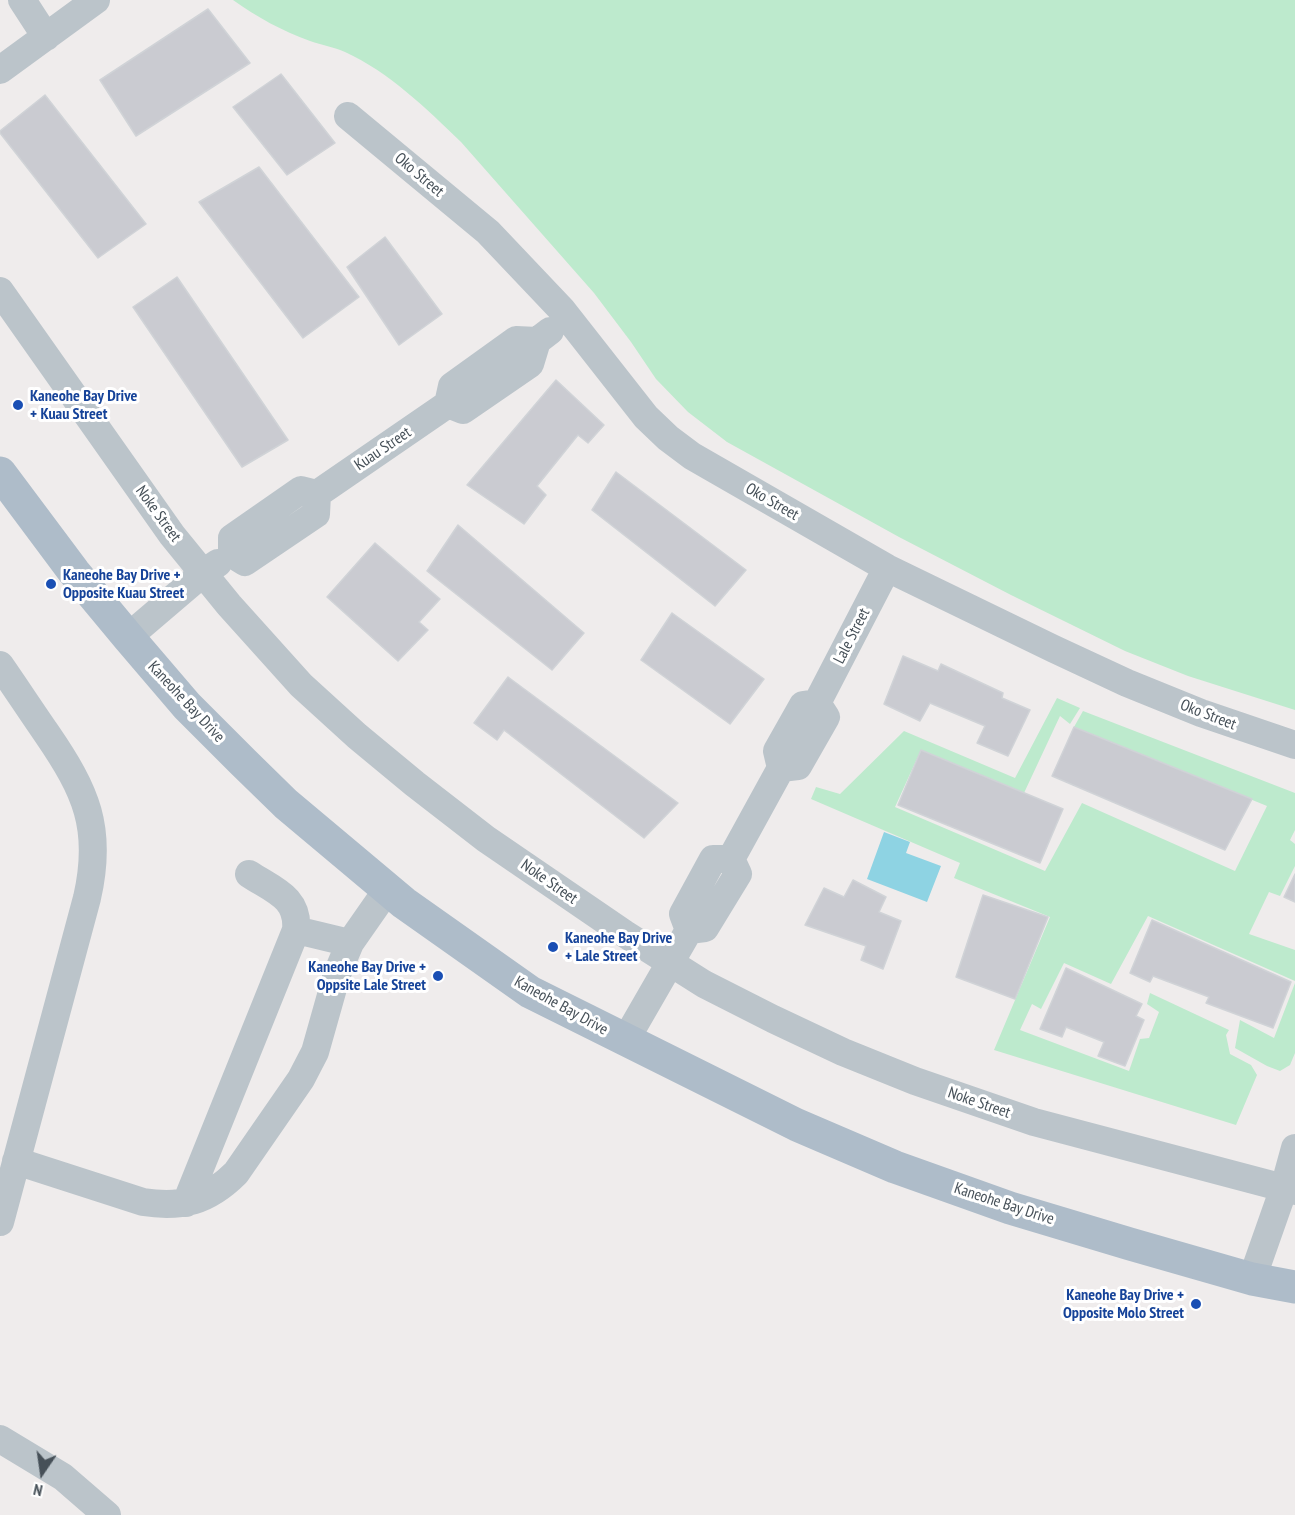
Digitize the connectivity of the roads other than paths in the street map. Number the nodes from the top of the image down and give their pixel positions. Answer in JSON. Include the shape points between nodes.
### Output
{"nodes":[{"id":1,"x":22,"y":0,"type":"edge"},
{"id":2,"x":96,"y":0,"type":"edge"},
{"id":3,"x":46,"y":37,"type":"junction"},
{"id":4,"x":0,"y":70,"type":"edge"},
{"id":5,"x":348,"y":116,"type":"dead end"},
{"id":6,"x":0,"y":291,"type":"edge"},
{"id":7,"x":569,"y":317,"type":"junction"},
{"id":8,"x":0,"y":473,"type":"edge"},
{"id":9,"x":887,"y":568,"type":"junction"},
{"id":10,"x":203,"y":573,"type":"junction"},
{"id":11,"x":128,"y":637,"type":"junction"},
{"id":12,"x":0,"y":665,"type":"edge"},
{"id":13,"x":1295,"y":745,"type":"edge"},
{"id":14,"x":249,"y":874,"type":"dead end"},
{"id":15,"x":387,"y":890,"type":"junction"},
{"id":16,"x":296,"y":930,"type":"junction"},
{"id":17,"x":350,"y":943,"type":"junction"},
{"id":18,"x":670,"y":963,"type":"junction"},
{"id":19,"x":625,"y":1041,"type":"junction"},
{"id":20,"x":1295,"y":1148,"type":"edge"},
{"id":21,"x":16,"y":1161,"type":"junction"},
{"id":22,"x":1290,"y":1190,"type":"edge"},
{"id":23,"x":186,"y":1203,"type":"junction"},
{"id":24,"x":0,"y":1221,"type":"edge"},
{"id":25,"x":1252,"y":1279,"type":"junction"},
{"id":26,"x":1295,"y":1287,"type":"edge"},
{"id":27,"x":1295,"y":1302,"type":"edge"},
{"id":28,"x":0,"y":1440,"type":"edge"},
{"id":29,"x":107,"y":1515,"type":"edge"}],
"edges":[{"from":1,"to":3,"type":"lane"},
{"from":2,"to":3,"type":"lane"},
{"from":3,"to":4,"type":"lane"},
{"from":5,"to":7,"type":"lane","name":"Oko Street","via":[[488,232]]},
{"from":6,"to":10,"type":"lane","name":"Noke Street"},
{"from":7,"to":9,"type":"lane","name":"Oko Street","via":[[626,394],[668,438],[692,456]]},
{"from":7,"to":10,"type":"lane","name":"Kuau Street","via":[[537,341],[516,340],[452,386],[448,404],[317,494],[301,490],[232,538],[232,554]]},
{"from":8,"to":11,"type":"main road","name":"Kaneohe Bay Drive"},
{"from":9,"to":13,"type":"lane","name":"Oko Street","via":[[1127,683]]},
{"from":9,"to":18,"type":"lane","name":"Lale Street","via":[[817,703],[803,705],[777,751],[781,768],[731,859],[713,860],[683,914],[689,930]]},
{"from":10,"to":11,"type":"lane","name":"Kuau Street"},
{"from":10,"to":18,"type":"lane","name":"Noke Street","via":[[301,685],[398,770],[486,839]]},
{"from":11,"to":15,"type":"main road","name":"Kaneohe Bay Drive","via":[[187,706],[272,790]]},
{"from":12,"to":21,"type":"lane","via":[[82,790],[93,845],[87,898]]},
{"from":14,"to":16,"type":"lane","via":[[289,900],[296,914]]},
{"from":15,"to":17,"type":"lane"},
{"from":15,"to":19,"type":"main road","name":"Kaneohe Bay Drive","via":[[530,992]]},
{"from":16,"to":17,"type":"lane"},
{"from":16,"to":23,"type":"lane"},
{"from":17,"to":23,"type":"lane","via":[[315,1052],[301,1079],[236,1173],[211,1194]]},
{"from":18,"to":19,"type":"lane","name":"Lale Street"},
{"from":18,"to":22,"type":"lane","name":"Noke Street","via":[[773,1019],[915,1081],[1034,1122]]},
{"from":19,"to":25,"type":"main road","name":"Kaneohe Bay Drive","via":[[797,1125],[896,1167],[1010,1208]]},
{"from":20,"to":22,"type":"lane"},
{"from":21,"to":23,"type":"lane","via":[[143,1202]]},
{"from":21,"to":24,"type":"lane"},
{"from":22,"to":25,"type":"lane"},
{"from":25,"to":26,"type":"main road","name":"Kaneohe Bay Drive"},
{"from":25,"to":27,"type":"main road","name":"Kaneohe Bay Drive"},
{"from":28,"to":29,"type":"lane","via":[[63,1478]]}]}
